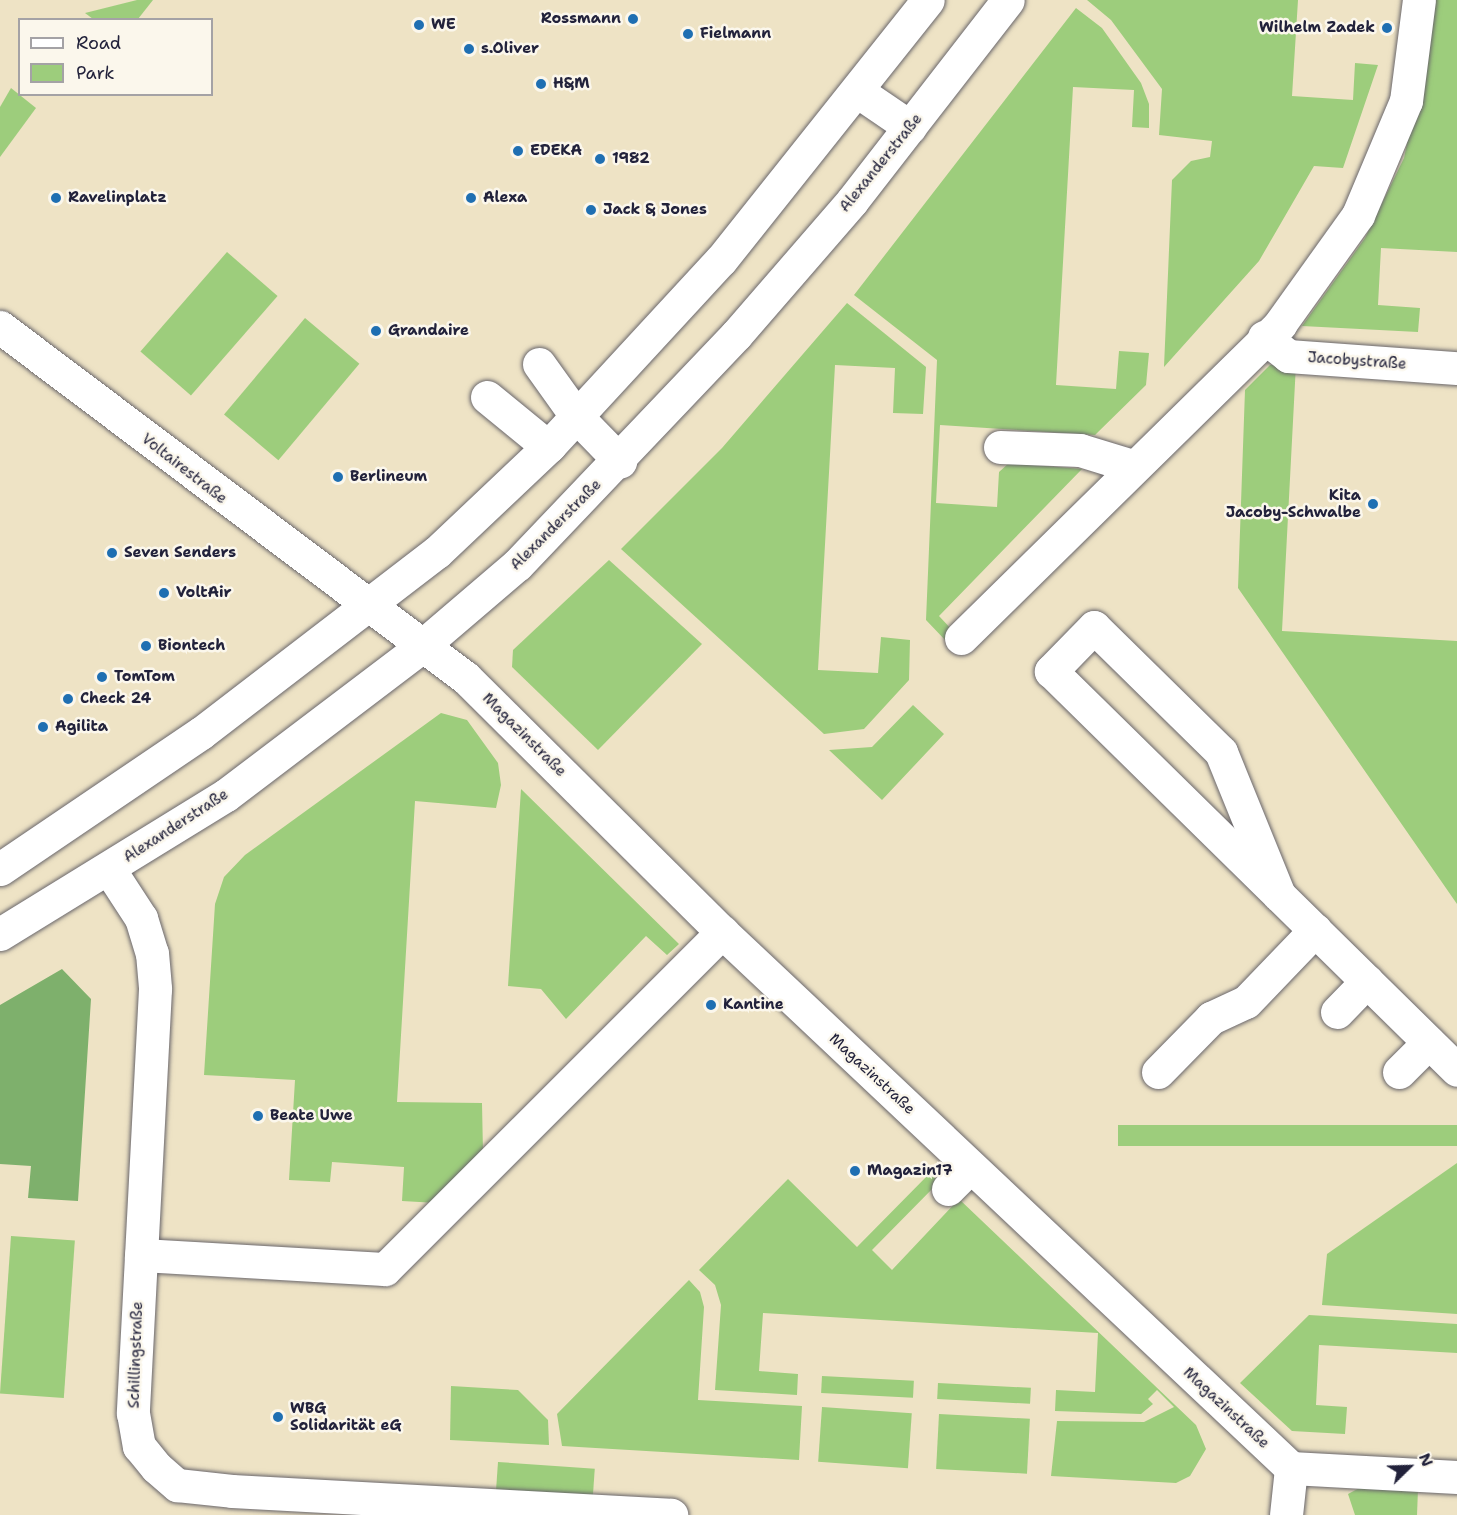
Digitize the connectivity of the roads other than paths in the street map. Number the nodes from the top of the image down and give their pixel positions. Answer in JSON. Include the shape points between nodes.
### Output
{"nodes":[{"id":1,"x":928,"y":0,"type":"edge"},
{"id":2,"x":1008,"y":0,"type":"edge"},
{"id":3,"x":1419,"y":0,"type":"edge"},
{"id":4,"x":857,"y":91,"type":"junction"},
{"id":5,"x":910,"y":127,"type":"junction"},
{"id":6,"x":0,"y":327,"type":"edge"},
{"id":7,"x":1264,"y":337,"type":"junction"},
{"id":8,"x":539,"y":364,"type":"dead end"},
{"id":9,"x":1457,"y":368,"type":"edge"},
{"id":10,"x":488,"y":397,"type":"dead end"},
{"id":11,"x":577,"y":417,"type":"junction"},
{"id":12,"x":548,"y":447,"type":"junction"},
{"id":13,"x":1000,"y":447,"type":"dead end"},
{"id":14,"x":620,"y":461,"type":"junction"},
{"id":15,"x":1132,"y":466,"type":"junction"},
{"id":16,"x":370,"y":608,"type":"junction"},
{"id":17,"x":961,"y":638,"type":"dead end"},
{"id":18,"x":422,"y":646,"type":"junction"},
{"id":19,"x":0,"y":867,"type":"edge"},
{"id":20,"x":109,"y":869,"type":"junction"},
{"id":21,"x":1279,"y":895,"type":"junction"},
{"id":22,"x":1315,"y":930,"type":"junction"},
{"id":23,"x":722,"y":932,"type":"junction"},
{"id":24,"x":0,"y":934,"type":"edge"},
{"id":25,"x":1367,"y":981,"type":"junction"},
{"id":26,"x":1337,"y":1012,"type":"dead end"},
{"id":27,"x":1429,"y":1042,"type":"junction"},
{"id":28,"x":1457,"y":1070,"type":"edge"},
{"id":29,"x":1158,"y":1072,"type":"dead end"},
{"id":30,"x":1399,"y":1072,"type":"dead end"},
{"id":31,"x":141,"y":1255,"type":"junction"},
{"id":32,"x":1291,"y":1468,"type":"junction"},
{"id":33,"x":1457,"y":1477,"type":"edge"},
{"id":34,"x":551,"y":1512,"type":"edge"},
{"id":35,"x":671,"y":1515,"type":"edge"},
{"id":36,"x":1286,"y":1515,"type":"edge"}],
"edges":[{"from":1,"to":4,"type":"street"},
{"from":2,"to":5,"type":"street","name":"Alexanderstraße"},
{"from":3,"to":7,"type":"street","via":[[1406,100],[1386,158],[1358,215]]},
{"from":4,"to":5,"type":"street"},
{"from":4,"to":11,"type":"street","via":[[721,260]]},
{"from":5,"to":14,"type":"street","name":"Alexanderstraße","via":[[736,335]]},
{"from":6,"to":16,"type":"street","name":"Voltairestraße"},
{"from":7,"to":9,"type":"street","name":"Jacobystraße","via":[[1288,356]]},
{"from":7,"to":15,"type":"street"},
{"from":8,"to":11,"type":"street"},
{"from":10,"to":12,"type":"street"},
{"from":11,"to":12,"type":"street"},
{"from":11,"to":14,"type":"street"},
{"from":12,"to":16,"type":"street"},
{"from":13,"to":15,"type":"street","via":[[1080,450]]},
{"from":14,"to":18,"type":"street","name":"Alexanderstraße","via":[[516,565]]},
{"from":15,"to":17,"type":"street"},
{"from":16,"to":18,"type":"street","name":"Voltairestraße"},
{"from":16,"to":19,"type":"street","via":[[201,733]]},
{"from":18,"to":20,"type":"street","name":"Alexanderstraße","via":[[226,795]]},
{"from":18,"to":23,"type":"street","name":"Magazinstraße","via":[[475,686]]},
{"from":20,"to":24,"type":"street","name":"Alexanderstraße"},
{"from":20,"to":31,"type":"street","name":"Schillingstraße","via":[[141,918],[152,953],[155,1022]]},
{"from":21,"to":21,"type":"street","via":[[1051,671],[1094,627],[1221,752]]},
{"from":21,"to":22,"type":"street"},
{"from":22,"to":25,"type":"street"},
{"from":22,"to":29,"type":"street","via":[[1246,1002],[1211,1018]]},
{"from":23,"to":31,"type":"street","via":[[385,1269]]},
{"from":23,"to":32,"type":"street","name":"Magazinstraße","via":[[959,1178]]},
{"from":25,"to":26,"type":"street"},
{"from":25,"to":27,"type":"street"},
{"from":27,"to":28,"type":"street"},
{"from":27,"to":30,"type":"street"},
{"from":31,"to":34,"type":"street","name":"Schillingstraße","via":[[133,1413],[139,1446],[177,1485]]},
{"from":32,"to":33,"type":"street"},
{"from":32,"to":36,"type":"street"},
{"from":34,"to":35,"type":"street","name":"Schillingstraße"}]}
